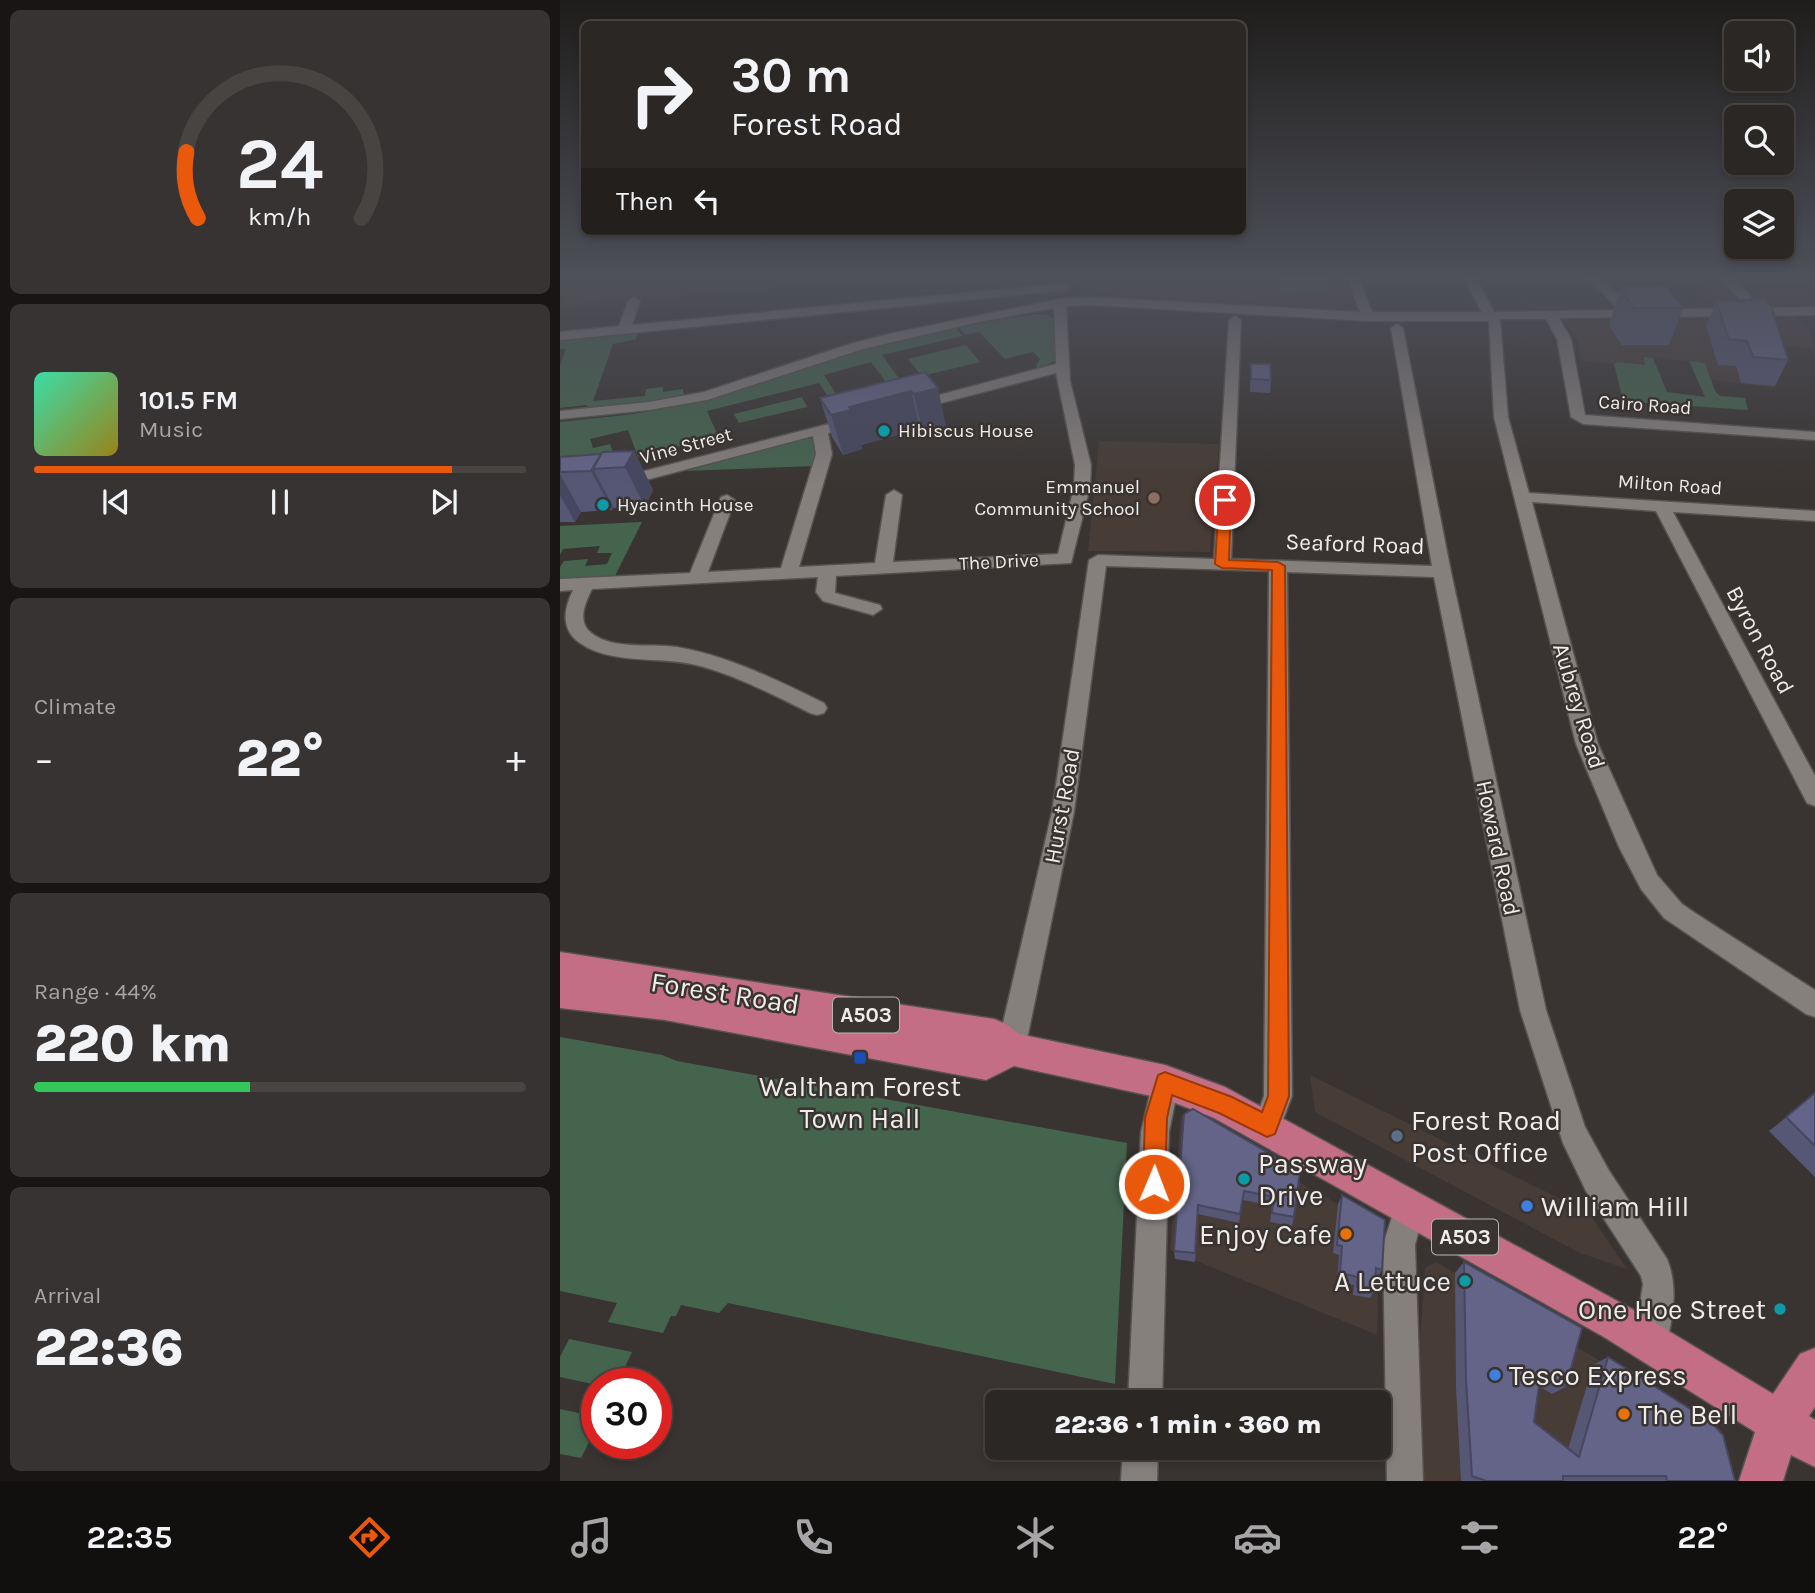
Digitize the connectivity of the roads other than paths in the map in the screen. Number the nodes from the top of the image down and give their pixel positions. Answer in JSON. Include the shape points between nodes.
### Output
{"nodes":[{"id":1,"x":854,"y":347,"type":"edge"},
{"id":2,"x":1062,"y":347,"type":"edge"},
{"id":3,"x":1234,"y":347,"type":"edge"},
{"id":4,"x":1401,"y":347,"type":"edge"},
{"id":5,"x":1495,"y":347,"type":"edge"},
{"id":6,"x":1565,"y":347,"type":"edge"},
{"id":7,"x":1061,"y":368,"type":"junction"},
{"id":8,"x":899,"y":410,"type":"edge"},
{"id":9,"x":560,"y":415,"type":"edge"},
{"id":10,"x":872,"y":417,"type":"edge"},
{"id":11,"x":820,"y":431,"type":"junction"},
{"id":12,"x":1815,"y":436,"type":"edge"},
{"id":13,"x":607,"y":484,"type":"edge"},
{"id":14,"x":894,"y":495,"type":"dead end"},
{"id":15,"x":1522,"y":497,"type":"junction"},
{"id":16,"x":727,"y":500,"type":"dead end"},
{"id":17,"x":1662,"y":506,"type":"junction"},
{"id":18,"x":1815,"y":516,"type":"edge"},
{"id":19,"x":1098,"y":560,"type":"joint"},
{"id":20,"x":1222,"y":564,"type":"junction"},
{"id":21,"x":1278,"y":566,"type":"junction"},
{"id":22,"x":883,"y":569,"type":"junction"},
{"id":23,"x":828,"y":572,"type":"junction"},
{"id":24,"x":1442,"y":572,"type":"junction"},
{"id":25,"x":788,"y":574,"type":"junction"},
{"id":26,"x":697,"y":578,"type":"junction"},
{"id":27,"x":586,"y":583,"type":"junction"},
{"id":28,"x":560,"y":585,"type":"edge"},
{"id":29,"x":873,"y":609,"type":"dead end"},
{"id":30,"x":817,"y":708,"type":"dead end"},
{"id":31,"x":1815,"y":797,"type":"edge"},
{"id":32,"x":560,"y":966,"type":"edge"},
{"id":33,"x":560,"y":993,"type":"edge"},
{"id":34,"x":1815,"y":1005,"type":"edge"},
{"id":35,"x":1011,"y":1049,"type":"junction"},
{"id":36,"x":1165,"y":1082,"type":"junction"},
{"id":37,"x":1267,"y":1126,"type":"junction"},
{"id":38,"x":1410,"y":1206,"type":"junction"},
{"id":39,"x":1653,"y":1327,"type":"junction"},
{"id":40,"x":1815,"y":1369,"type":"edge"},
{"id":41,"x":1145,"y":1390,"type":"edge"},
{"id":42,"x":1797,"y":1433,"type":"edge"},
{"id":43,"x":1141,"y":1460,"type":"edge"},
{"id":44,"x":1404,"y":1478,"type":"edge"},
{"id":45,"x":1139,"y":1481,"type":"edge"},
{"id":46,"x":1761,"y":1481,"type":"edge"}],
"edges":[{"from":1,"to":9,"type":"street","via":[[706,396]]},
{"from":2,"to":7,"type":"street","name":"The Drive"},
{"from":3,"to":20,"type":"street"},
{"from":4,"to":24,"type":"street","name":"Howard Road"},
{"from":5,"to":15,"type":"street","name":"Aubrey Road","via":[[1501,417]]},
{"from":6,"to":12,"type":"street","name":"Cairo Road","via":[[1578,417]]},
{"from":7,"to":8,"type":"street"},
{"from":7,"to":22,"type":"street","name":"The Drive","via":[[1083,465],[1065,559]]},
{"from":10,"to":11,"type":"street","name":"Vine Street"},
{"from":11,"to":13,"type":"street","name":"Vine Street"},
{"from":11,"to":25,"type":"street","via":[[824,454]]},
{"from":14,"to":22,"type":"street"},
{"from":15,"to":17,"type":"street","name":"Milton Road"},
{"from":15,"to":34,"type":"street","name":"Aubrey Road","via":[[1587,744],[1649,882],[1686,921]]},
{"from":16,"to":26,"type":"street"},
{"from":17,"to":18,"type":"street","name":"Milton Road"},
{"from":17,"to":31,"type":"street","name":"Byron Road"},
{"from":19,"to":20,"type":"street","name":"Seaford Road"},
{"from":19,"to":35,"type":"street","name":"Hurst Road","via":[[1063,812]]},
{"from":20,"to":21,"type":"street","name":"Seaford Road"},
{"from":21,"to":24,"type":"street","name":"Seaford Road"},
{"from":21,"to":37,"type":"street","via":[[1278,1096]]},
{"from":22,"to":23,"type":"street","name":"The Drive"},
{"from":23,"to":25,"type":"street","name":"The Drive"},
{"from":23,"to":29,"type":"street","via":[[825,592],[829,597]]},
{"from":24,"to":39,"type":"street","name":"Howard Road","via":[[1534,1010],[1573,1133],[1597,1180],[1656,1270],[1659,1284]]},
{"from":25,"to":26,"type":"street","name":"The Drive"},
{"from":26,"to":27,"type":"street","name":"The Drive"},
{"from":27,"to":28,"type":"street","name":"The Drive"},
{"from":27,"to":30,"type":"street","via":[[574,612],[579,631],[587,639],[612,648],[697,659]]},
{"from":32,"to":35,"type":"main road","name":"Forest Road","number":"A503","via":[[994,1035]]},
{"from":33,"to":35,"type":"main road","name":"Forest Road","number":"A503","via":[[665,1005],[986,1062]]},
{"from":35,"to":36,"type":"main road","name":"Forest Road","number":"A503"},
{"from":36,"to":37,"type":"main road","name":"Forest Road","number":"A503","via":[[1225,1104]]},
{"from":36,"to":41,"type":"street","via":[[1155,1132]]},
{"from":37,"to":38,"type":"main road","name":"Forest Road","number":"A503"},
{"from":38,"to":39,"type":"main road","name":"Forest Road","number":"A503"},
{"from":38,"to":44,"type":"street","via":[[1399,1245]]},
{"from":39,"to":42,"type":"main road","name":"Forest Road","number":"A503"},
{"from":40,"to":42,"type":"main road"},
{"from":42,"to":46,"type":"main road"},
{"from":43,"to":45,"type":"street"}]}
